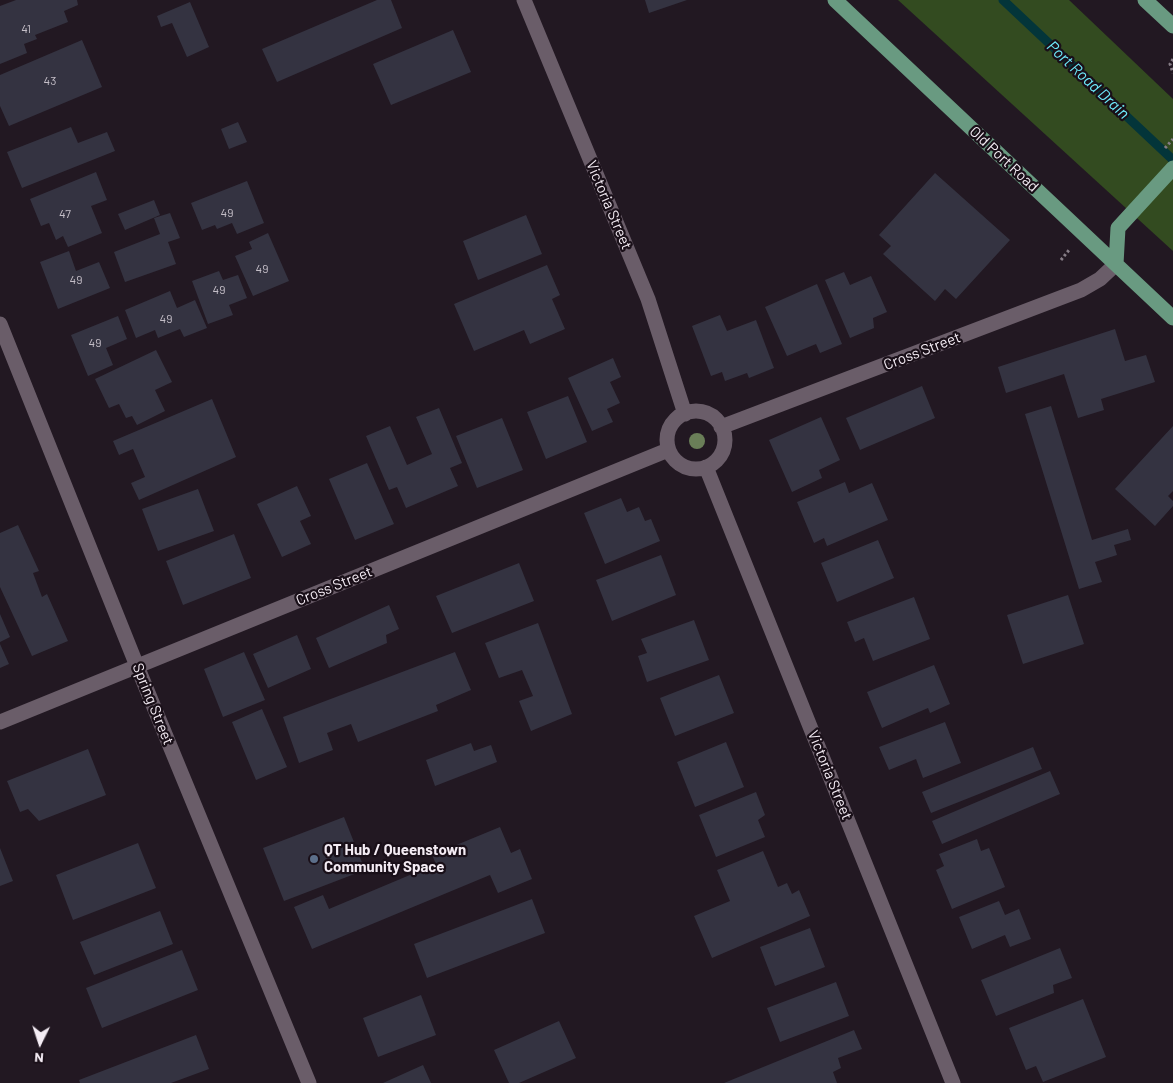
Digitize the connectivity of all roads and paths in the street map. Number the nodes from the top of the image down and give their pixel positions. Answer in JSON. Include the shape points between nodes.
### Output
{"nodes":[{"id":1,"x":524,"y":0,"type":"edge"},
{"id":2,"x":835,"y":0,"type":"edge"},
{"id":3,"x":1145,"y":0,"type":"edge"},
{"id":4,"x":1173,"y":26,"type":"edge"},
{"id":5,"x":1173,"y":59,"type":"edge"},
{"id":6,"x":1173,"y":72,"type":"edge"},
{"id":7,"x":1173,"y":168,"type":"edge"},
{"id":8,"x":1069,"y":250,"type":"dead end"},
{"id":9,"x":1061,"y":260,"type":"dead end"},
{"id":10,"x":1116,"y":264,"type":"junction"},
{"id":11,"x":1173,"y":318,"type":"edge"},
{"id":12,"x":0,"y":324,"type":"edge"},
{"id":13,"x":684,"y":414,"type":"junction"},
{"id":14,"x":721,"y":427,"type":"junction"},
{"id":15,"x":668,"y":450,"type":"junction"},
{"id":16,"x":706,"y":468,"type":"junction"},
{"id":17,"x":138,"y":666,"type":"junction"},
{"id":18,"x":0,"y":722,"type":"edge"},
{"id":19,"x":309,"y":1083,"type":"edge"},
{"id":20,"x":953,"y":1083,"type":"edge"}],
"edges":[{"from":1,"to":13,"type":"street","name":"Victoria Street","via":[[648,299]]},
{"from":2,"to":10,"type":"main road","name":"Old Port Road"},
{"from":3,"to":4,"type":"main road"},
{"from":5,"to":6,"type":"path","via":[[1170,64]]},
{"from":7,"to":10,"type":"main road","via":[[1118,228]]},
{"from":8,"to":9,"type":"path"},
{"from":10,"to":11,"type":"main road","name":"Old Port Road"},
{"from":10,"to":14,"type":"street","name":"Cross Street","via":[[1081,290]]},
{"from":12,"to":17,"type":"street","name":"Spring Street"},
{"from":13,"to":14,"type":"street","via":[[704,413]]},
{"from":13,"to":15,"type":"street","via":[[668,430]]},
{"from":14,"to":16,"type":"street","via":[[724,446],[716,462]]},
{"from":15,"to":16,"type":"street","via":[[683,466]]},
{"from":15,"to":17,"type":"street","name":"Cross Street"},
{"from":16,"to":20,"type":"street","name":"Victoria Street"},
{"from":17,"to":18,"type":"street","name":"Cross Street"},
{"from":17,"to":19,"type":"street","name":"Spring Street"}]}
